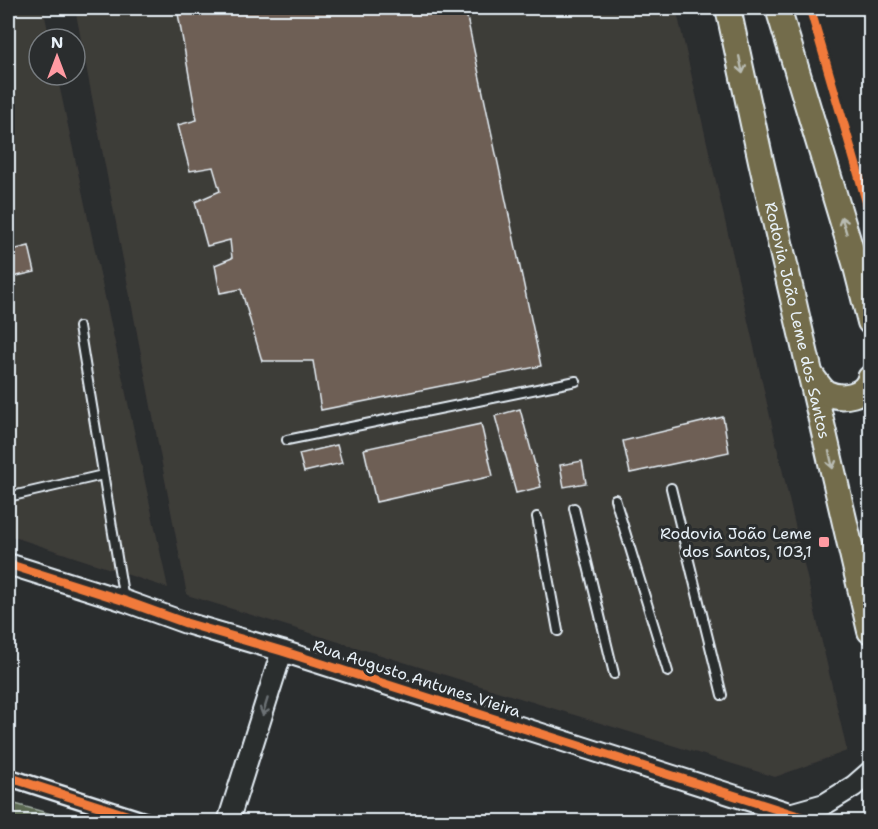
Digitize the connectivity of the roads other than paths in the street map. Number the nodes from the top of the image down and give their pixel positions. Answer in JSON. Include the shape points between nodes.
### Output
{"nodes":[{"id":1,"x":728,"y":8,"type":"edge"},
{"id":2,"x":778,"y":8,"type":"edge"},
{"id":3,"x":870,"y":322,"type":"edge"},
{"id":4,"x":79,"y":327,"type":"dead end"},
{"id":5,"x":811,"y":375,"type":"junction"},
{"id":6,"x":870,"y":378,"type":"edge"},
{"id":7,"x":576,"y":381,"type":"dead end"},
{"id":8,"x":287,"y":440,"type":"dead end"},
{"id":9,"x":103,"y":476,"type":"junction"},
{"id":10,"x":671,"y":488,"type":"dead end"},
{"id":11,"x":8,"y":497,"type":"edge"},
{"id":12,"x":615,"y":499,"type":"dead end"},
{"id":13,"x":574,"y":508,"type":"dead end"},
{"id":14,"x":537,"y":517,"type":"dead end"},
{"id":15,"x":8,"y":564,"type":"edge"},
{"id":16,"x":125,"y":601,"type":"junction"},
{"id":17,"x":558,"y":631,"type":"dead end"},
{"id":18,"x":870,"y":631,"type":"edge"},
{"id":19,"x":282,"y":651,"type":"junction"},
{"id":20,"x":668,"y":672,"type":"dead end"},
{"id":21,"x":614,"y":674,"type":"dead end"},
{"id":22,"x":722,"y":695,"type":"dead end"},
{"id":23,"x":870,"y":772,"type":"edge"},
{"id":24,"x":8,"y":777,"type":"edge"},
{"id":25,"x":793,"y":813,"type":"junction"},
{"id":26,"x":148,"y":822,"type":"edge"},
{"id":27,"x":228,"y":822,"type":"edge"},
{"id":28,"x":817,"y":822,"type":"edge"}],
"edges":[{"from":1,"to":5,"type":"main road","name":"Rodovia João Leme dos Santos","one_way":true},
{"from":3,"to":2,"type":"main road","one_way":true},
{"from":4,"to":9,"type":"lane"},
{"from":5,"to":6,"type":"main road","via":[[825,392],[840,397],[860,393]]},
{"from":5,"to":18,"type":"main road","name":"Rodovia João Leme dos Santos","one_way":true},
{"from":7,"to":8,"type":"lane"},
{"from":9,"to":11,"type":"lane"},
{"from":9,"to":16,"type":"lane"},
{"from":10,"to":22,"type":"lane"},
{"from":12,"to":20,"type":"lane"},
{"from":13,"to":21,"type":"lane"},
{"from":14,"to":17,"type":"lane"},
{"from":15,"to":16,"type":"street","name":"Rua Augusto Antunes Vieira"},
{"from":16,"to":19,"type":"street","name":"Rua Augusto Antunes Vieira"},
{"from":19,"to":25,"type":"street","name":"Rua Augusto Antunes Vieira"},
{"from":19,"to":27,"type":"street","one_way":true},
{"from":23,"to":25,"type":"street","via":[[825,804]]},
{"from":24,"to":26,"type":"street"},
{"from":25,"to":28,"type":"street","name":"Rua Augusto Antunes Vieira"}]}
